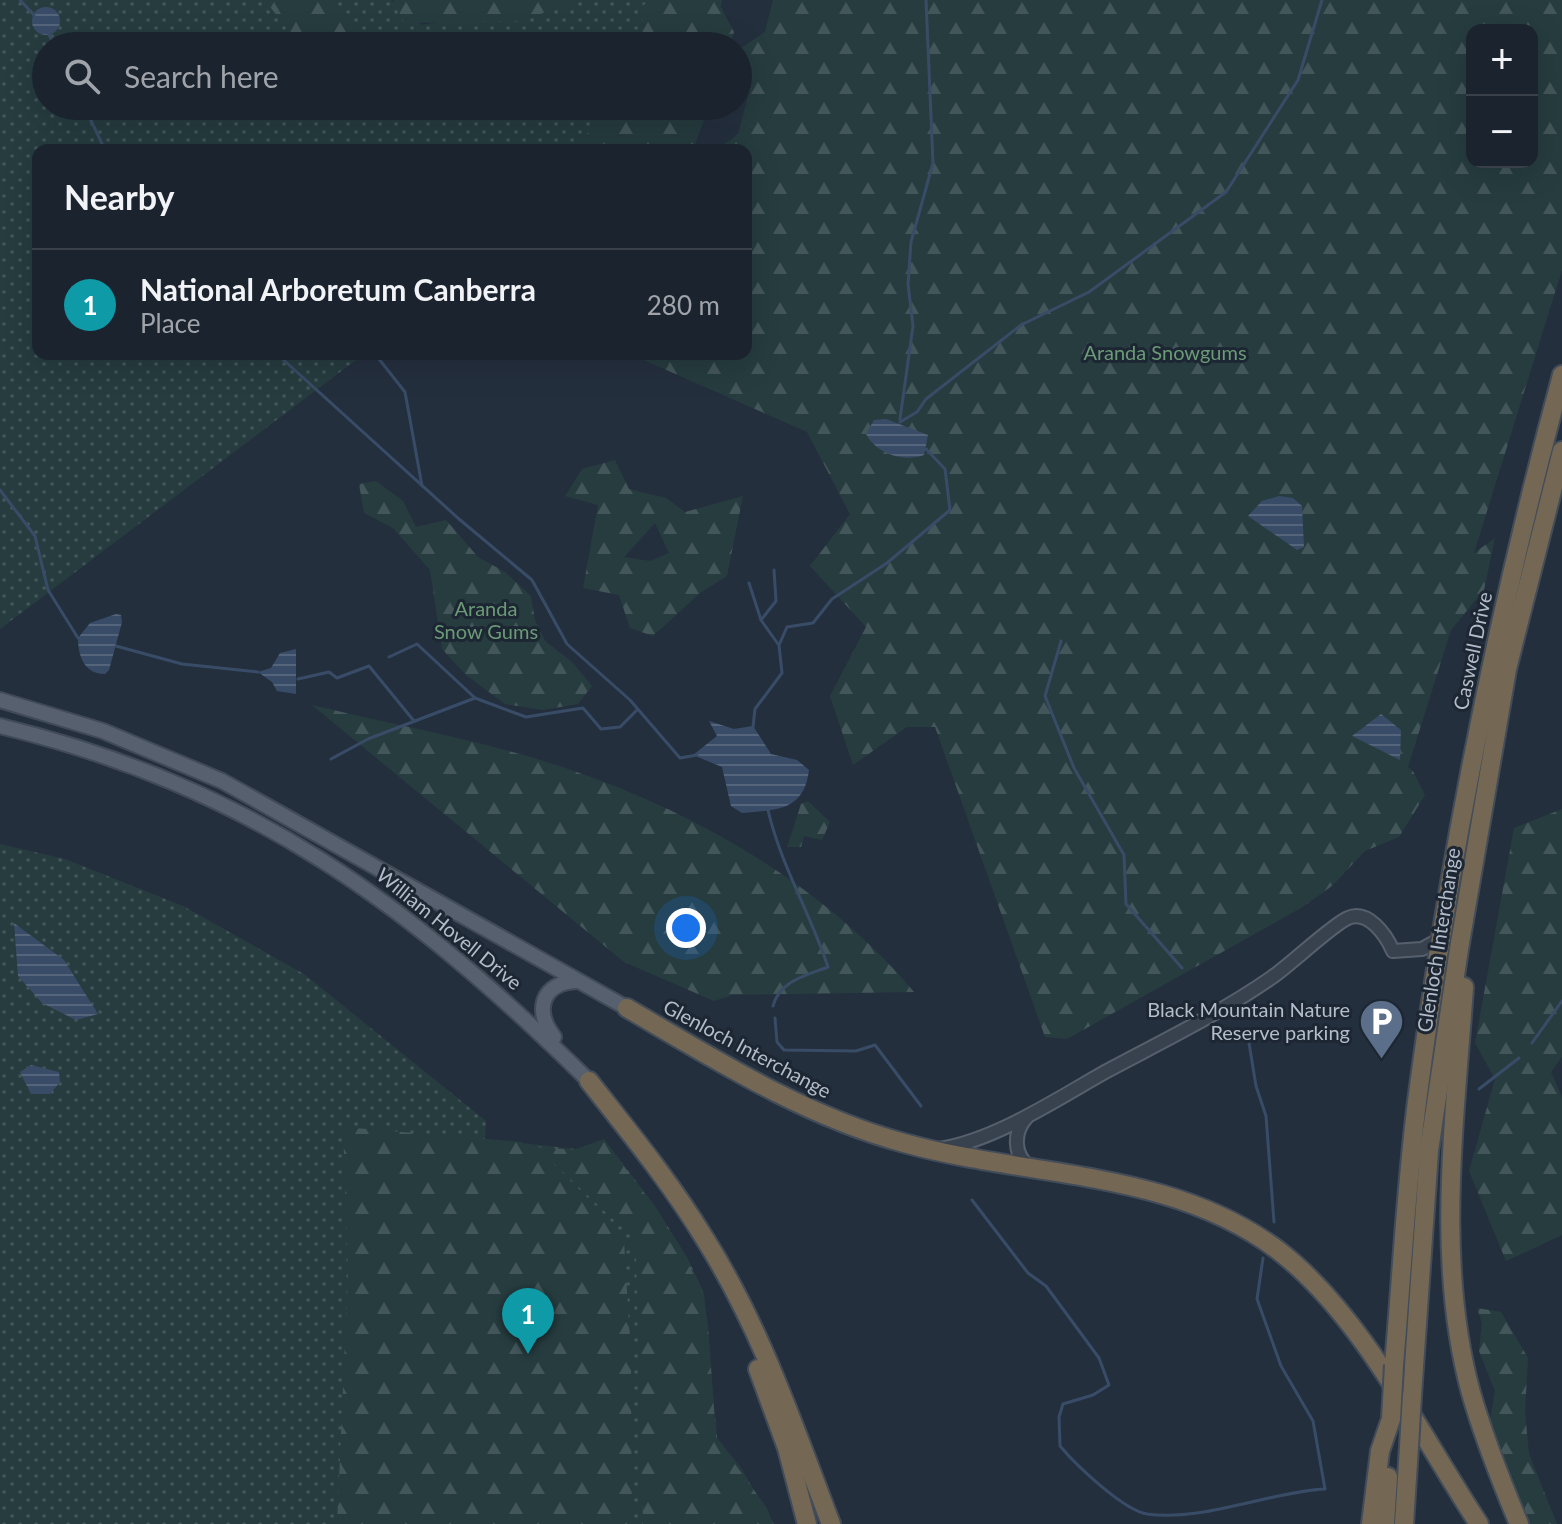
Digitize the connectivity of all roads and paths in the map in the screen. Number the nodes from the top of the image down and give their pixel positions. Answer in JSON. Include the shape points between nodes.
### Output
{"nodes":[{"id":1,"x":1562,"y":375,"type":"edge"},
{"id":2,"x":1562,"y":451,"type":"edge"},
{"id":3,"x":0,"y":700,"type":"edge"},
{"id":4,"x":0,"y":719,"type":"edge"},
{"id":5,"x":0,"y":726,"type":"edge"},
{"id":6,"x":24,"y":732,"type":"junction"},
{"id":7,"x":1483,"y":806,"type":"junction"},
{"id":8,"x":1442,"y":938,"type":"junction"},
{"id":9,"x":577,"y":981,"type":"junction"},
{"id":10,"x":627,"y":1008,"type":"joint"},
{"id":11,"x":589,"y":1081,"type":"junction"},
{"id":12,"x":1032,"y":1112,"type":"junction"},
{"id":13,"x":928,"y":1150,"type":"junction"},
{"id":14,"x":1039,"y":1170,"type":"junction"},
{"id":15,"x":675,"y":1193,"type":"junction"},
{"id":16,"x":1391,"y":1419,"type":"junction"},
{"id":17,"x":807,"y":1524,"type":"edge"},
{"id":18,"x":831,"y":1524,"type":"edge"},
{"id":19,"x":1371,"y":1524,"type":"edge"},
{"id":20,"x":1385,"y":1524,"type":"edge"},
{"id":21,"x":1404,"y":1524,"type":"edge"},
{"id":22,"x":1477,"y":1524,"type":"edge"},
{"id":23,"x":1519,"y":1524,"type":"edge"}],
"edges":[{"from":1,"to":8,"type":"highway","name":"Caswell Drive","via":[[1496,645]]},
{"from":2,"to":7,"type":"highway","name":"Glenloch Interchange","via":[[1513,640]]},
{"from":3,"to":9,"type":"main road","name":"William Hovell Drive","via":[[103,731],[222,781]]},
{"from":4,"to":6,"type":"main road"},
{"from":5,"to":6,"type":"main road","name":"William Hovell Drive"},
{"from":6,"to":11,"type":"main road","name":"William Hovell Drive","via":[[108,755],[193,789],[362,883],[474,972]]},
{"from":7,"to":21,"type":"highway","name":"Glenloch Interchange","bridge":true,"via":[[1429,1151]]},
{"from":7,"to":23,"type":"highway","via":[[1484,836],[1463,1003],[1452,1263],[1471,1391]]},
{"from":8,"to":12,"type":"street","via":[[1425,948],[1393,951],[1374,924],[1347,918],[1240,998]]},
{"from":8,"to":16,"type":"highway","name":"Glenloch Interchange","bridge":true,"via":[[1412,1143]]},
{"from":9,"to":10,"type":"main road","name":"Glenloch Interchange"},
{"from":9,"to":11,"type":"main road","via":[[551,991],[541,1012]]},
{"from":10,"to":13,"type":"highway","name":"Glenloch Interchange","via":[[825,1116]]},
{"from":11,"to":15,"type":"highway"},
{"from":12,"to":13,"type":"street","via":[[969,1141]]},
{"from":12,"to":14,"type":"street","via":[[1016,1142],[1022,1159]]},
{"from":13,"to":14,"type":"highway","name":"Glenloch Interchange"},
{"from":14,"to":22,"type":"highway","name":"Glenloch Interchange","via":[[1175,1197],[1230,1220],[1279,1251],[1345,1317]]},
{"from":15,"to":17,"type":"highway","via":[[760,1372]]},
{"from":15,"to":18,"type":"highway","via":[[761,1344]]},
{"from":16,"to":19,"type":"highway","via":[[1380,1451]]},
{"from":16,"to":20,"type":"highway","name":"Glenloch Interchange"}]}
